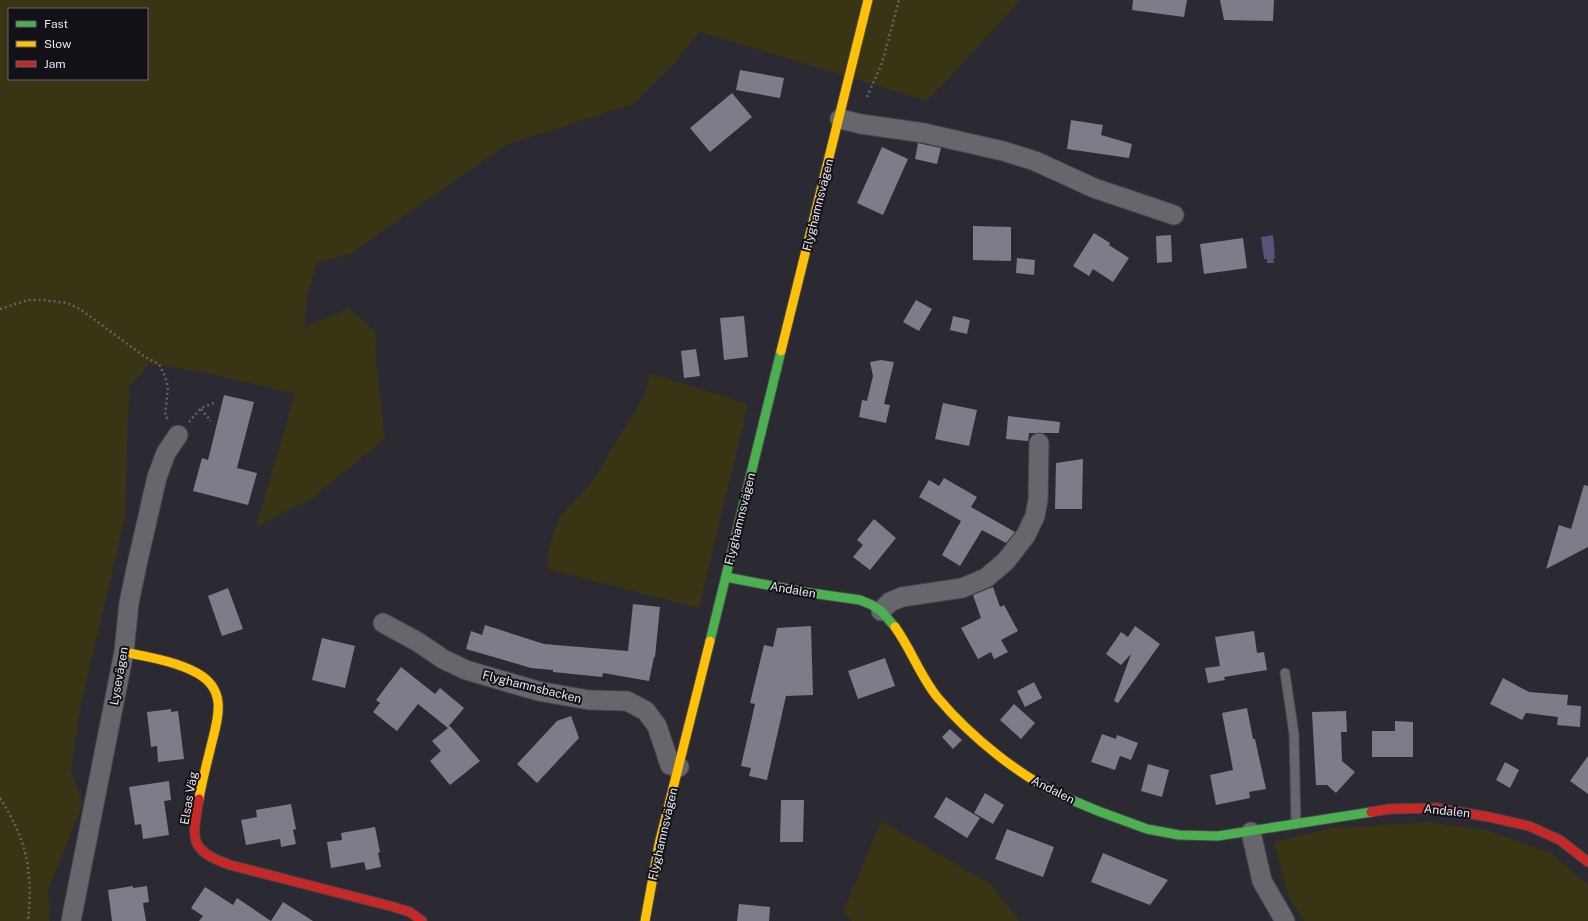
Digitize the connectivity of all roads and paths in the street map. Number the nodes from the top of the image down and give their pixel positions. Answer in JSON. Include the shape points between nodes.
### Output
{"nodes":[{"id":1,"x":868,"y":0,"type":"edge"},
{"id":2,"x":840,"y":119,"type":"junction"},
{"id":3,"x":1174,"y":216,"type":"dead end"},
{"id":4,"x":0,"y":309,"type":"edge"},
{"id":5,"x":214,"y":403,"type":"dead end"},
{"id":6,"x":201,"y":409,"type":"junction"},
{"id":7,"x":211,"y":421,"type":"dead end"},
{"id":8,"x":178,"y":435,"type":"junction"},
{"id":9,"x":1039,"y":443,"type":"dead end"},
{"id":10,"x":726,"y":577,"type":"junction"},
{"id":11,"x":881,"y":611,"type":"junction"},
{"id":12,"x":383,"y":623,"type":"dead end"},
{"id":13,"x":124,"y":652,"type":"junction"},
{"id":14,"x":1285,"y":673,"type":"dead end"},
{"id":15,"x":679,"y":767,"type":"junction"},
{"id":16,"x":0,"y":798,"type":"edge"},
{"id":17,"x":1296,"y":824,"type":"junction"},
{"id":18,"x":1251,"y":832,"type":"junction"},
{"id":19,"x":1588,"y":862,"type":"edge"},
{"id":20,"x":28,"y":921,"type":"edge"},
{"id":21,"x":71,"y":921,"type":"edge"},
{"id":22,"x":422,"y":921,"type":"edge"},
{"id":23,"x":645,"y":921,"type":"edge"},
{"id":24,"x":1285,"y":921,"type":"edge"}],
"edges":[{"from":1,"to":2,"type":"street","name":"Flyghamnsvägen"},
{"from":2,"to":3,"type":"street","via":[[924,133],[1003,151],[1035,161],[1094,188]]},
{"from":2,"to":10,"type":"street","name":"Flyghamnsvägen"},
{"from":4,"to":8,"type":"path","via":[[28,300],[67,303],[80,309],[145,357],[160,364],[168,387],[166,416]]},
{"from":5,"to":6,"type":"path"},
{"from":6,"to":7,"type":"path"},
{"from":6,"to":8,"type":"path"},
{"from":8,"to":13,"type":"street","name":"Lysevägen","via":[[166,454],[157,477],[129,603]]},
{"from":9,"to":11,"type":"street","via":[[1038,500],[1035,516],[1026,535],[1006,561],[986,578],[962,588],[902,597],[890,602]]},
{"from":10,"to":11,"type":"street","name":"Andalen","via":[[860,600]]},
{"from":10,"to":15,"type":"street","name":"Flyghamnsvägen"},
{"from":11,"to":18,"type":"street","name":"Andalen","via":[[896,629],[937,697],[953,715],[999,756],[1045,788],[1147,829],[1179,835],[1218,836]]},
{"from":12,"to":15,"type":"street","name":"Flyghamnsbacken","via":[[466,670],[538,691],[589,700],[627,701],[646,711],[656,726],[670,764]]},
{"from":13,"to":21,"type":"street","name":"Lysevägen"},
{"from":13,"to":22,"type":"street","name":"Elsas Väg","via":[[191,669],[206,678],[215,690],[219,716],[200,795],[195,832],[197,846],[204,853],[230,864],[394,907],[410,912]]},
{"from":14,"to":17,"type":"lane","via":[[1294,734]]},
{"from":15,"to":23,"type":"street","name":"Flyghamnsvägen","via":[[659,844]]},
{"from":16,"to":20,"type":"path","via":[[23,844],[30,887]]},
{"from":17,"to":18,"type":"street","name":"Andalen"},
{"from":17,"to":19,"type":"street","name":"Andalen","via":[[1389,809],[1436,808],[1529,826],[1560,840]]},
{"from":18,"to":24,"type":"street","via":[[1262,881]]}]}
